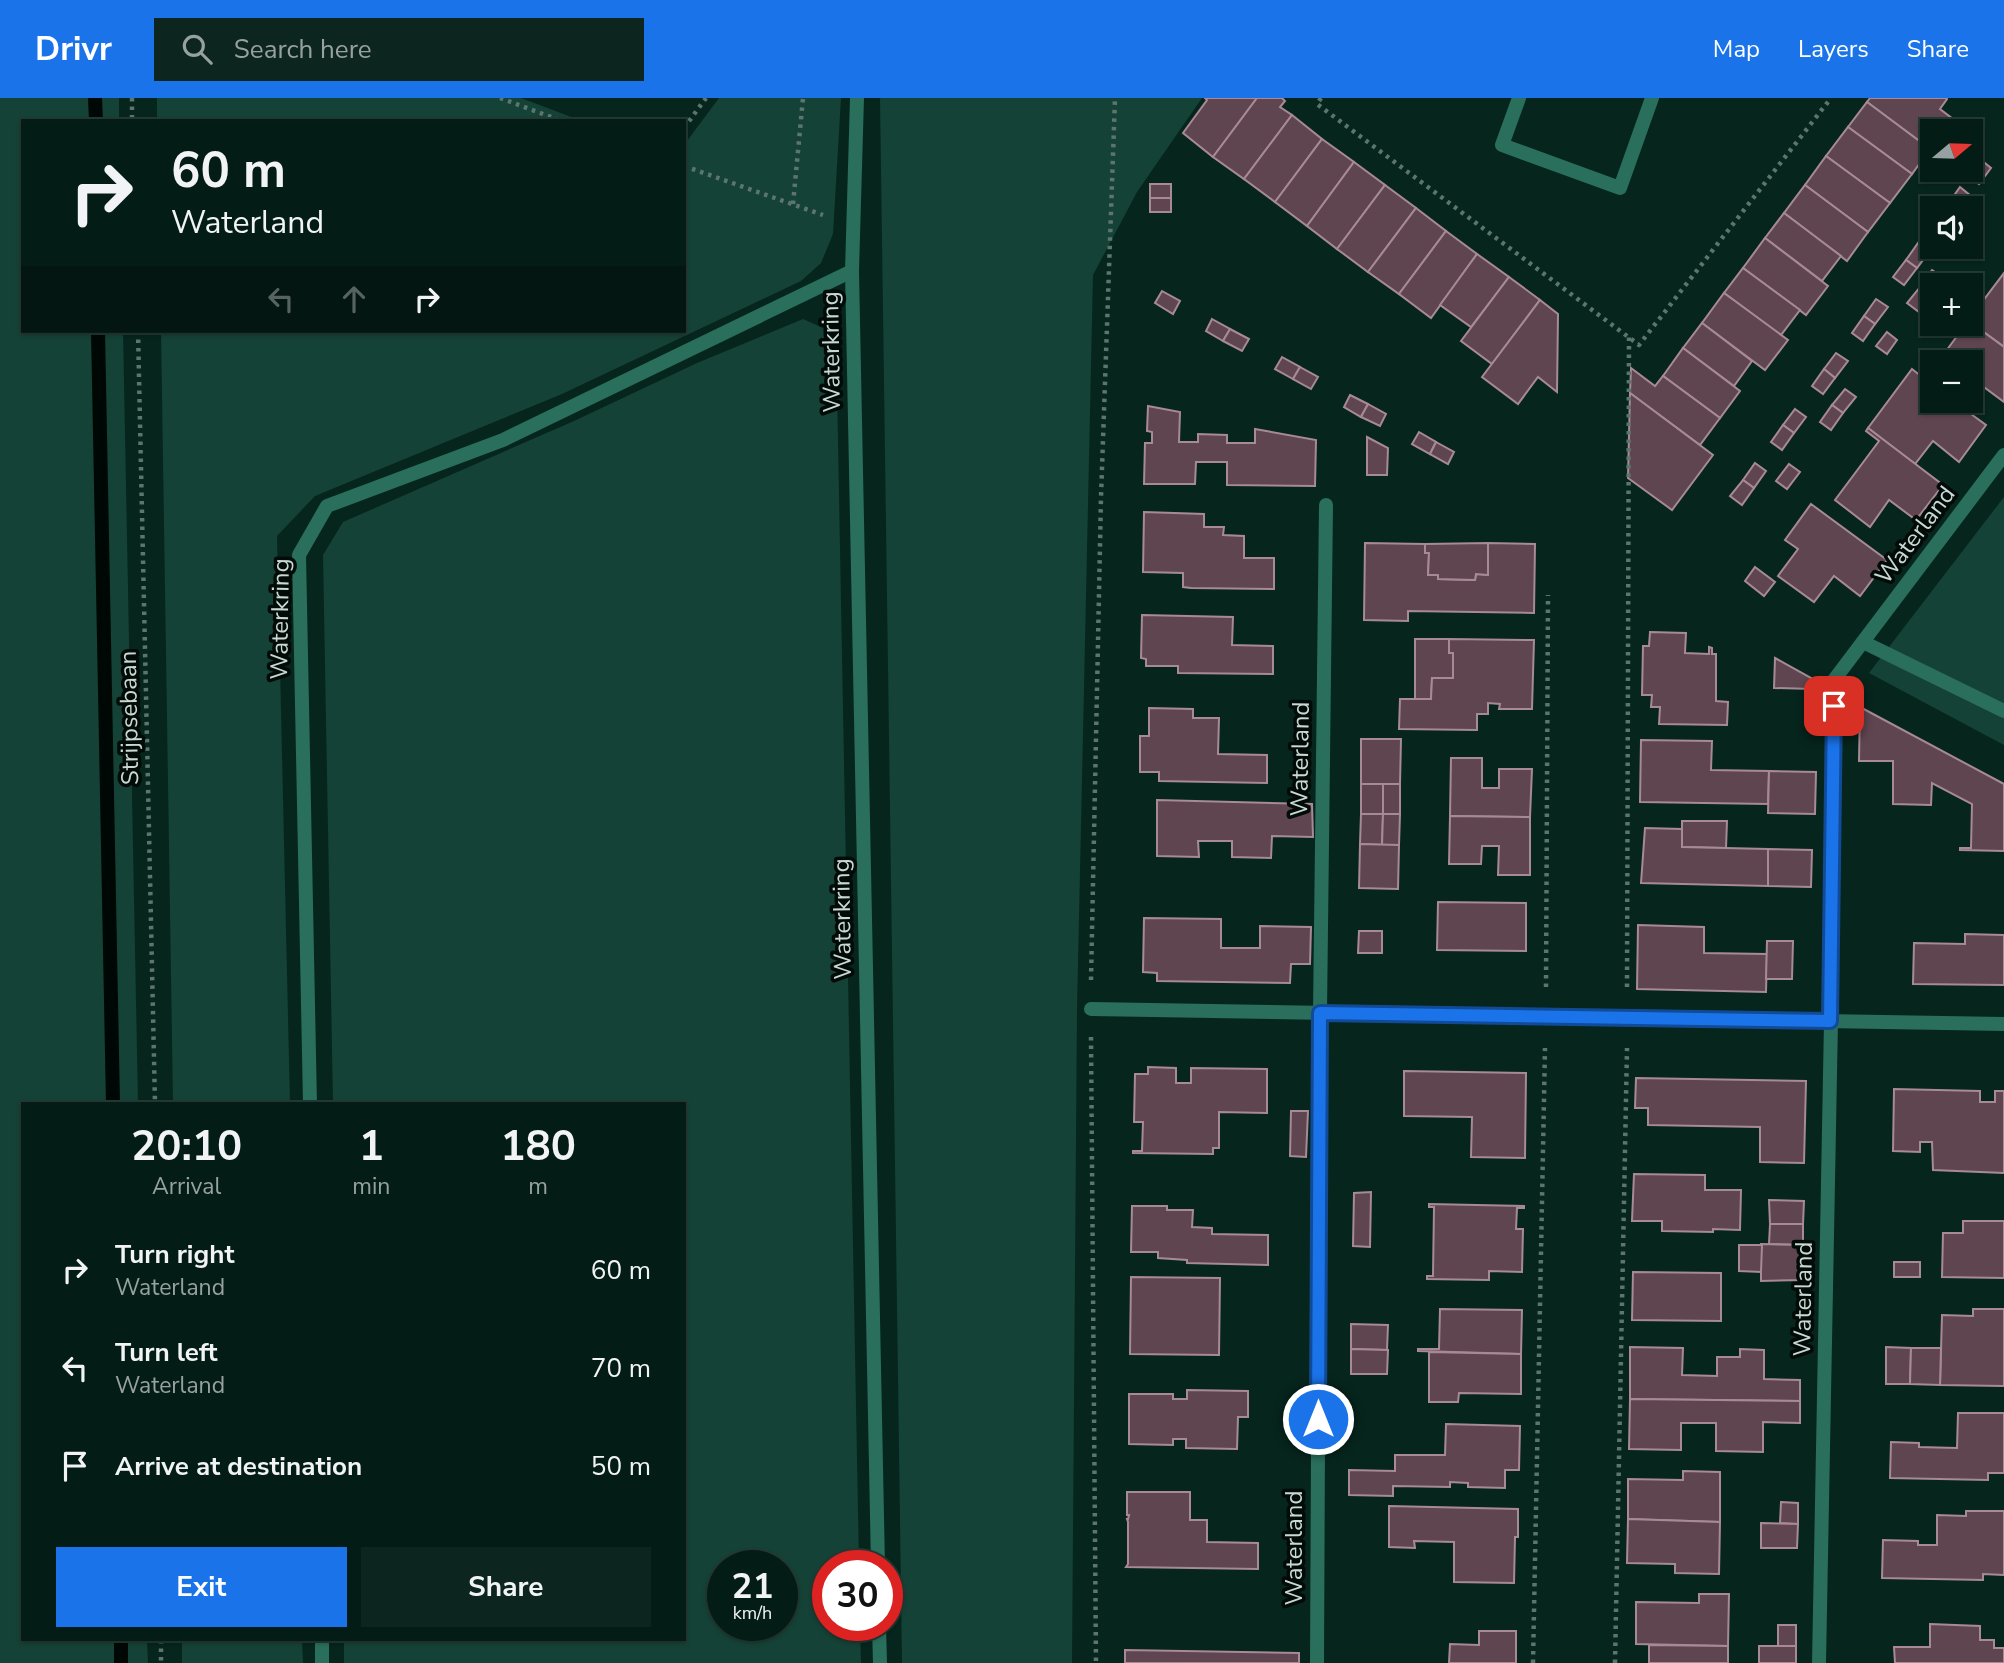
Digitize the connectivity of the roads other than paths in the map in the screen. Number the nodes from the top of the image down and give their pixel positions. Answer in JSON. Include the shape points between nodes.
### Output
{"nodes":[{"id":1,"x":857,"y":98,"type":"edge"},
{"id":2,"x":1519,"y":98,"type":"edge"},
{"id":3,"x":1652,"y":98,"type":"edge"},
{"id":4,"x":852,"y":271,"type":"junction"},
{"id":5,"x":2004,"y":455,"type":"edge"},
{"id":6,"x":1326,"y":505,"type":"dead end"},
{"id":7,"x":1863,"y":642,"type":"junction"},
{"id":8,"x":2004,"y":711,"type":"edge"},
{"id":9,"x":1091,"y":1009,"type":"road end"},
{"id":10,"x":1320,"y":1013,"type":"junction"},
{"id":11,"x":1830,"y":1021,"type":"junction"},
{"id":12,"x":2004,"y":1024,"type":"edge"},
{"id":13,"x":310,"y":1102,"type":"edge"},
{"id":14,"x":878,"y":1550,"type":"edge"},
{"id":15,"x":322,"y":1641,"type":"edge"},
{"id":16,"x":879,"y":1641,"type":"edge"},
{"id":17,"x":322,"y":1663,"type":"edge"},
{"id":18,"x":880,"y":1663,"type":"edge"},
{"id":19,"x":1317,"y":1663,"type":"edge"},
{"id":20,"x":1819,"y":1663,"type":"edge"}],
"edges":[{"from":1,"to":4,"type":"street","name":"Waterkring"},
{"from":2,"to":3,"type":"street","via":[[1502,145],[1620,188]]},
{"from":4,"to":13,"type":"street","name":"Waterkring","via":[[503,440],[327,506],[299,555]]},
{"from":4,"to":14,"type":"street","name":"Waterkring"},
{"from":5,"to":7,"type":"street","name":"Waterland"},
{"from":6,"to":10,"type":"street","name":"Waterland"},
{"from":7,"to":8,"type":"street"},
{"from":7,"to":11,"type":"street","name":"Waterland","via":[[1834,680]]},
{"from":9,"to":10,"type":"street"},
{"from":10,"to":11,"type":"street"},
{"from":10,"to":19,"type":"street","name":"Waterland"},
{"from":11,"to":12,"type":"street"},
{"from":11,"to":20,"type":"street","name":"Waterland"},
{"from":15,"to":17,"type":"street"},
{"from":16,"to":18,"type":"street"}]}
